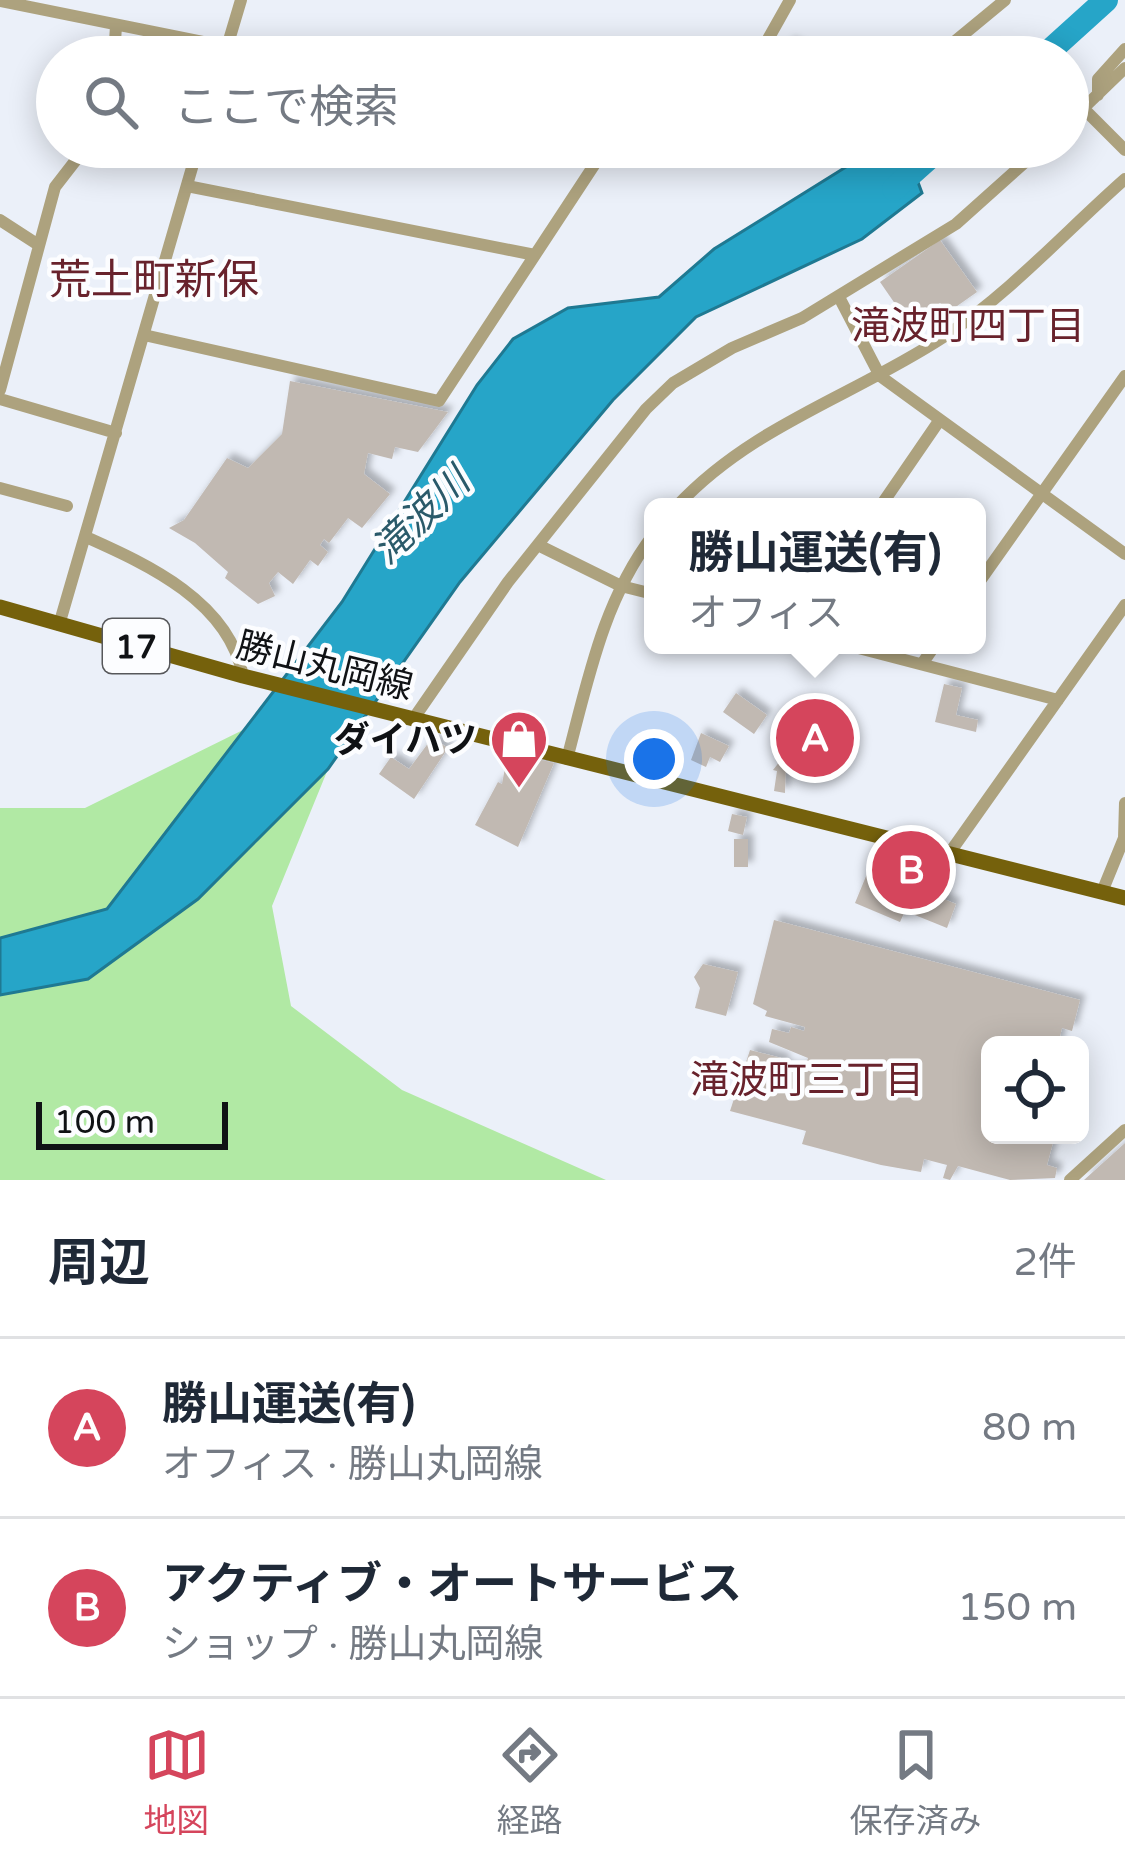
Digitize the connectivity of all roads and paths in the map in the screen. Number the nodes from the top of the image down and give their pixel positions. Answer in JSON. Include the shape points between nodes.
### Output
{"nodes":[{"id":1,"x":242,"y":0,"type":"edge"},
{"id":2,"x":790,"y":0,"type":"edge"},
{"id":3,"x":1005,"y":0,"type":"edge"},
{"id":4,"x":6,"y":1,"type":"edge"},
{"id":5,"x":116,"y":26,"type":"junction"},
{"id":6,"x":115,"y":36,"type":"edge"},
{"id":7,"x":158,"y":36,"type":"edge"},
{"id":8,"x":231,"y":36,"type":"edge"},
{"id":9,"x":770,"y":36,"type":"edge"},
{"id":10,"x":961,"y":36,"type":"edge"},
{"id":11,"x":1125,"y":49,"type":"edge"},
{"id":12,"x":1125,"y":68,"type":"edge"},
{"id":13,"x":1098,"y":95,"type":"junction"},
{"id":14,"x":1089,"y":104,"type":"edge"},
{"id":15,"x":1089,"y":114,"type":"edge"},
{"id":16,"x":1125,"y":150,"type":"edge"},
{"id":17,"x":70,"y":168,"type":"edge"},
{"id":18,"x":193,"y":168,"type":"edge"},
{"id":19,"x":592,"y":168,"type":"edge"},
{"id":20,"x":1019,"y":168,"type":"edge"},
{"id":21,"x":1125,"y":179,"type":"edge"},
{"id":22,"x":187,"y":186,"type":"junction"},
{"id":23,"x":0,"y":220,"type":"edge"},
{"id":24,"x":37,"y":244,"type":"junction"},
{"id":25,"x":535,"y":255,"type":"junction"},
{"id":26,"x":839,"y":297,"type":"junction"},
{"id":27,"x":144,"y":335,"type":"junction"},
{"id":28,"x":880,"y":376,"type":"junction"},
{"id":29,"x":1125,"y":376,"type":"edge"},
{"id":30,"x":0,"y":390,"type":"edge"},
{"id":31,"x":0,"y":399,"type":"edge"},
{"id":32,"x":939,"y":421,"type":"junction"},
{"id":33,"x":116,"y":433,"type":"junction"},
{"id":34,"x":0,"y":488,"type":"edge"},
{"id":35,"x":1040,"y":494,"type":"junction"},
{"id":36,"x":685,"y":498,"type":"edge"},
{"id":37,"x":886,"y":498,"type":"edge"},
{"id":38,"x":67,"y":506,"type":"dead end"},
{"id":39,"x":86,"y":537,"type":"junction"},
{"id":40,"x":540,"y":546,"type":"junction"},
{"id":41,"x":644,"y":549,"type":"edge"},
{"id":42,"x":1125,"y":554,"type":"edge"},
{"id":43,"x":986,"y":571,"type":"edge"},
{"id":44,"x":621,"y":586,"type":"junction"},
{"id":45,"x":644,"y":592,"type":"edge"},
{"id":46,"x":1125,"y":605,"type":"edge"},
{"id":47,"x":0,"y":607,"type":"edge"},
{"id":48,"x":59,"y":625,"type":"junction"},
{"id":49,"x":883,"y":654,"type":"edge"},
{"id":50,"x":929,"y":654,"type":"edge"},
{"id":51,"x":922,"y":664,"type":"junction"},
{"id":52,"x":243,"y":676,"type":"junction"},
{"id":53,"x":1058,"y":700,"type":"junction"},
{"id":54,"x":411,"y":717,"type":"junction"},
{"id":55,"x":567,"y":759,"type":"junction"},
{"id":56,"x":1125,"y":802,"type":"edge"},
{"id":57,"x":951,"y":851,"type":"junction"},
{"id":58,"x":1102,"y":892,"type":"junction"},
{"id":59,"x":1125,"y":898,"type":"edge"},
{"id":60,"x":1125,"y":1130,"type":"edge"},
{"id":61,"x":1070,"y":1180,"type":"edge"}],
"edges":[{"from":1,"to":8,"type":"street"},
{"from":2,"to":9,"type":"street"},
{"from":3,"to":10,"type":"street"},
{"from":4,"to":5,"type":"street"},
{"from":5,"to":6,"type":"street"},
{"from":5,"to":7,"type":"street"},
{"from":11,"to":13,"type":"street","via":[[1098,80]]},
{"from":12,"to":13,"type":"street"},
{"from":13,"to":14,"type":"street"},
{"from":15,"to":16,"type":"street"},
{"from":17,"to":24,"type":"street","via":[[55,187]]},
{"from":18,"to":22,"type":"street"},
{"from":19,"to":25,"type":"street"},
{"from":20,"to":26,"type":"street","via":[[956,224]]},
{"from":21,"to":28,"type":"street","via":[[950,333]]},
{"from":22,"to":25,"type":"street"},
{"from":22,"to":27,"type":"street"},
{"from":23,"to":24,"type":"street"},
{"from":24,"to":30,"type":"street"},
{"from":25,"to":27,"type":"street","via":[[440,401]]},
{"from":26,"to":28,"type":"street"},
{"from":26,"to":40,"type":"street","via":[[688,371],[646,410]]},
{"from":27,"to":33,"type":"street"},
{"from":28,"to":32,"type":"street"},
{"from":28,"to":36,"type":"street","via":[[759,436]]},
{"from":29,"to":35,"type":"street"},
{"from":31,"to":33,"type":"street"},
{"from":32,"to":35,"type":"street"},
{"from":32,"to":37,"type":"street"},
{"from":33,"to":39,"type":"street"},
{"from":34,"to":38,"type":"street"},
{"from":35,"to":42,"type":"street"},
{"from":35,"to":43,"type":"street"},
{"from":39,"to":48,"type":"street"},
{"from":39,"to":52,"type":"street","via":[[188,592],[232,639]]},
{"from":40,"to":44,"type":"street"},
{"from":40,"to":54,"type":"street"},
{"from":41,"to":44,"type":"street"},
{"from":44,"to":45,"type":"street"},
{"from":44,"to":55,"type":"street","via":[[598,637]]},
{"from":46,"to":53,"type":"street"},
{"from":47,"to":48,"type":"main road","name":"勝山丸岡線","number":"17"},
{"from":48,"to":52,"type":"main road","name":"勝山丸岡線","number":"17"},
{"from":49,"to":51,"type":"street"},
{"from":50,"to":51,"type":"street"},
{"from":51,"to":53,"type":"street"},
{"from":52,"to":54,"type":"main road","name":"勝山丸岡線","number":"17"},
{"from":53,"to":57,"type":"street"},
{"from":54,"to":55,"type":"main road","name":"勝山丸岡線","number":"17"},
{"from":55,"to":57,"type":"main road","name":"勝山丸岡線","number":"17"},
{"from":56,"to":58,"type":"street","via":[[1124,838]]},
{"from":57,"to":58,"type":"main road","name":"勝山丸岡線","number":"17"},
{"from":58,"to":59,"type":"main road","name":"勝山丸岡線","number":"17"},
{"from":60,"to":61,"type":"street"}]}
